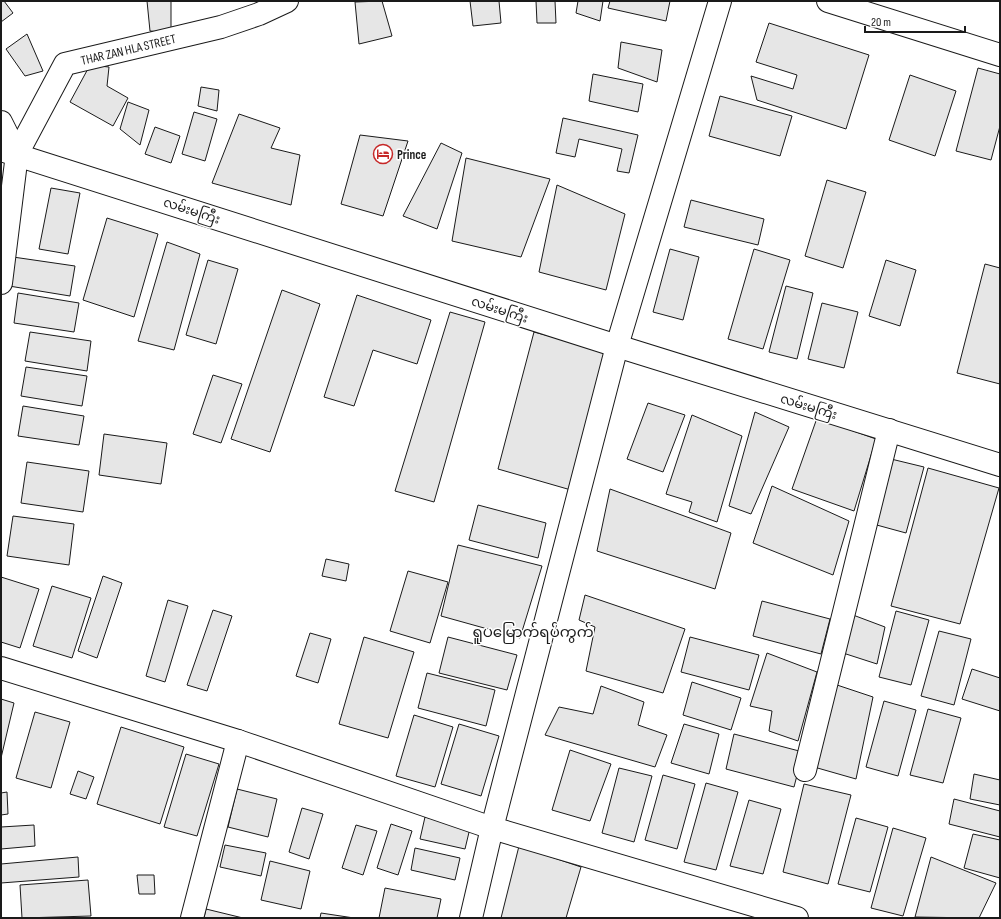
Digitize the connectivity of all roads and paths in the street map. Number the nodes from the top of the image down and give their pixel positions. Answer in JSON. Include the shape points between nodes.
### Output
{"nodes":[{"id":1,"x":287,"y":1,"type":"edge"},
{"id":2,"x":720,"y":1,"type":"edge"},
{"id":3,"x":828,"y":1,"type":"edge"},
{"id":4,"x":257,"y":7,"type":"edge"},
{"id":5,"x":1000,"y":55,"type":"edge"},
{"id":6,"x":1,"y":122,"type":"edge"},
{"id":7,"x":9,"y":152,"type":"edge"},
{"id":8,"x":1,"y":283,"type":"edge"},
{"id":9,"x":617,"y":346,"type":"junction"},
{"id":10,"x":889,"y":430,"type":"junction"},
{"id":11,"x":1000,"y":465,"type":"edge"},
{"id":12,"x":1,"y":668,"type":"edge"},
{"id":13,"x":238,"y":741,"type":"junction"},
{"id":14,"x":805,"y":770,"type":"dead end"},
{"id":15,"x":492,"y":828,"type":"junction"},
{"id":16,"x":773,"y":915,"type":"edge"},
{"id":17,"x":192,"y":918,"type":"edge"},
{"id":18,"x":471,"y":918,"type":"edge"},
{"id":19,"x":797,"y":918,"type":"edge"}],
"edges":[{"from":1,"to":4,"type":"street","name":"THAR ZAN HLA STREET"},
{"from":2,"to":9,"type":"street"},
{"from":3,"to":5,"type":"street"},
{"from":4,"to":7,"type":"street","name":"THAR ZAN HLA STREET","via":[[221,27],[65,64]]},
{"from":6,"to":7,"type":"street"},
{"from":7,"to":8,"type":"street"},
{"from":7,"to":9,"type":"street","name":"လမ်းမကြီး"},
{"from":9,"to":10,"type":"street","name":"လမ်းမကြီး"},
{"from":9,"to":15,"type":"street"},
{"from":10,"to":11,"type":"street","name":"လမ်းမကြီး"},
{"from":10,"to":14,"type":"street"},
{"from":12,"to":13,"type":"street"},
{"from":13,"to":15,"type":"street"},
{"from":13,"to":17,"type":"street"},
{"from":15,"to":16,"type":"street"},
{"from":15,"to":18,"type":"street"},
{"from":16,"to":19,"type":"street"}]}
